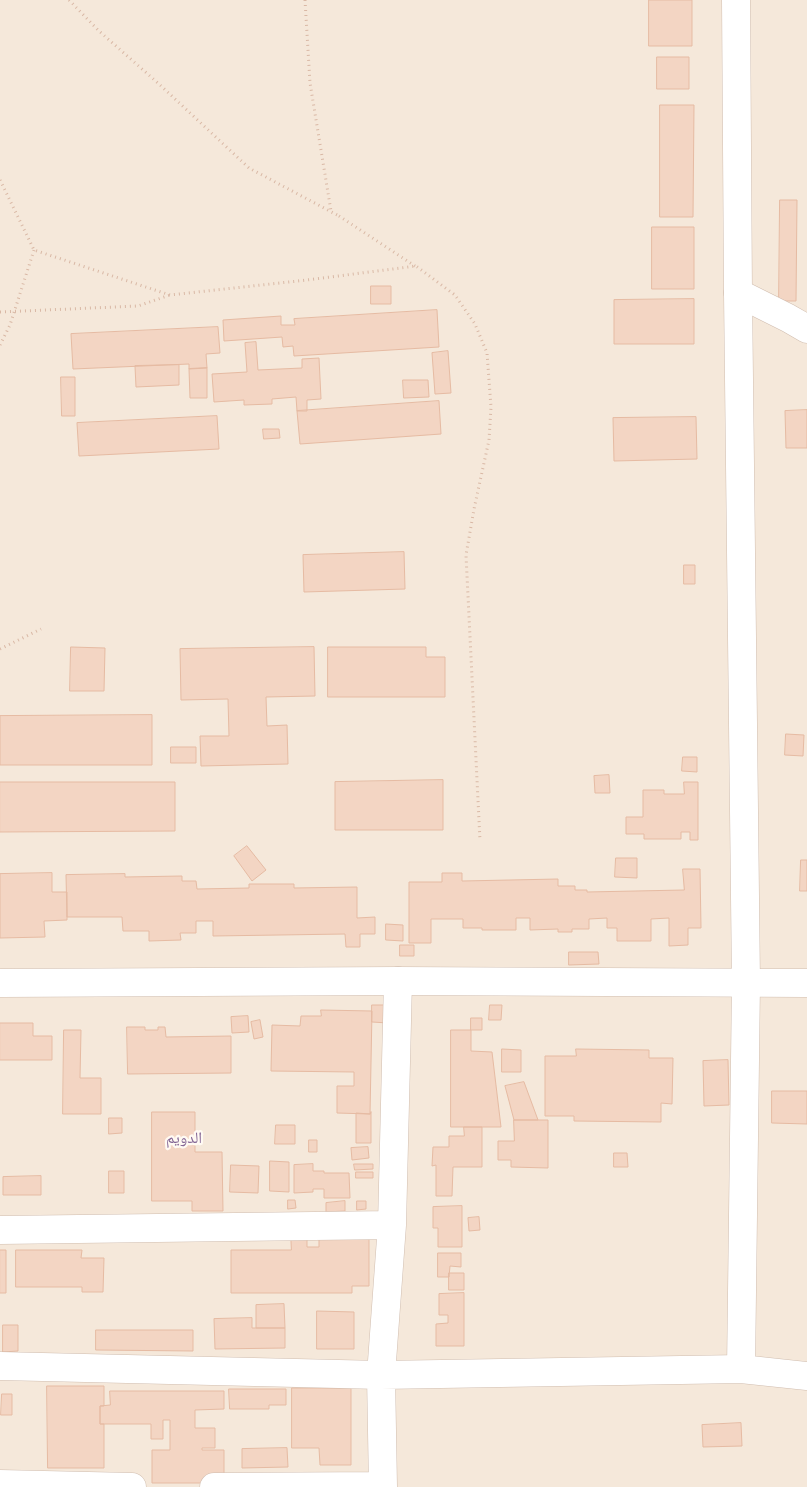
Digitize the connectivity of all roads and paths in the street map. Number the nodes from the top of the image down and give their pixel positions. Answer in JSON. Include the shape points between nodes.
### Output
{"nodes":[{"id":1,"x":69,"y":0,"type":"edge"},
{"id":2,"x":305,"y":0,"type":"edge"},
{"id":3,"x":736,"y":0,"type":"edge"},
{"id":4,"x":0,"y":180,"type":"edge"},
{"id":5,"x":338,"y":216,"type":"junction"},
{"id":6,"x":34,"y":250,"type":"junction"},
{"id":7,"x":416,"y":266,"type":"junction"},
{"id":8,"x":738,"y":293,"type":"junction"},
{"id":9,"x":170,"y":294,"type":"junction"},
{"id":10,"x":14,"y":311,"type":"junction"},
{"id":11,"x":0,"y":312,"type":"edge"},
{"id":12,"x":807,"y":329,"type":"edge"},
{"id":13,"x":0,"y":345,"type":"edge"},
{"id":14,"x":41,"y":629,"type":"dead end"},
{"id":15,"x":0,"y":650,"type":"edge"},
{"id":16,"x":480,"y":841,"type":"dead end"},
{"id":17,"x":398,"y":981,"type":"junction"},
{"id":18,"x":0,"y":983,"type":"edge"},
{"id":19,"x":746,"y":983,"type":"junction"},
{"id":20,"x":807,"y":983,"type":"edge"},
{"id":21,"x":392,"y":1225,"type":"junction"},
{"id":22,"x":0,"y":1230,"type":"edge"},
{"id":23,"x":0,"y":1366,"type":"edge"},
{"id":24,"x":742,"y":1369,"type":"junction"},
{"id":25,"x":381,"y":1376,"type":"junction"},
{"id":26,"x":807,"y":1376,"type":"edge"},
{"id":27,"x":0,"y":1484,"type":"edge"},
{"id":28,"x":132,"y":1487,"type":"edge"},
{"id":29,"x":214,"y":1487,"type":"edge"},
{"id":30,"x":383,"y":1487,"type":"edge"}],
"edges":[{"from":1,"to":5,"type":"path","via":[[249,168]]},
{"from":2,"to":5,"type":"path","via":[[310,83],[331,211]]},
{"from":3,"to":8,"type":"street"},
{"from":4,"to":6,"type":"path"},
{"from":5,"to":7,"type":"path"},
{"from":6,"to":9,"type":"path"},
{"from":6,"to":10,"type":"path"},
{"from":7,"to":9,"type":"path"},
{"from":7,"to":16,"type":"path","via":[[455,295],[475,324],[487,353],[491,407],[489,440],[466,555]]},
{"from":8,"to":12,"type":"street"},
{"from":8,"to":19,"type":"street"},
{"from":9,"to":10,"type":"path","via":[[138,306]]},
{"from":10,"to":11,"type":"path"},
{"from":10,"to":13,"type":"path"},
{"from":14,"to":15,"type":"path"},
{"from":17,"to":18,"type":"street"},
{"from":17,"to":19,"type":"street"},
{"from":17,"to":21,"type":"street"},
{"from":19,"to":20,"type":"street"},
{"from":19,"to":24,"type":"street"},
{"from":21,"to":22,"type":"street"},
{"from":21,"to":25,"type":"street"},
{"from":23,"to":25,"type":"street"},
{"from":24,"to":25,"type":"street"},
{"from":24,"to":26,"type":"street"},
{"from":25,"to":30,"type":"street"},
{"from":27,"to":28,"type":"street"},
{"from":29,"to":30,"type":"street"}]}
